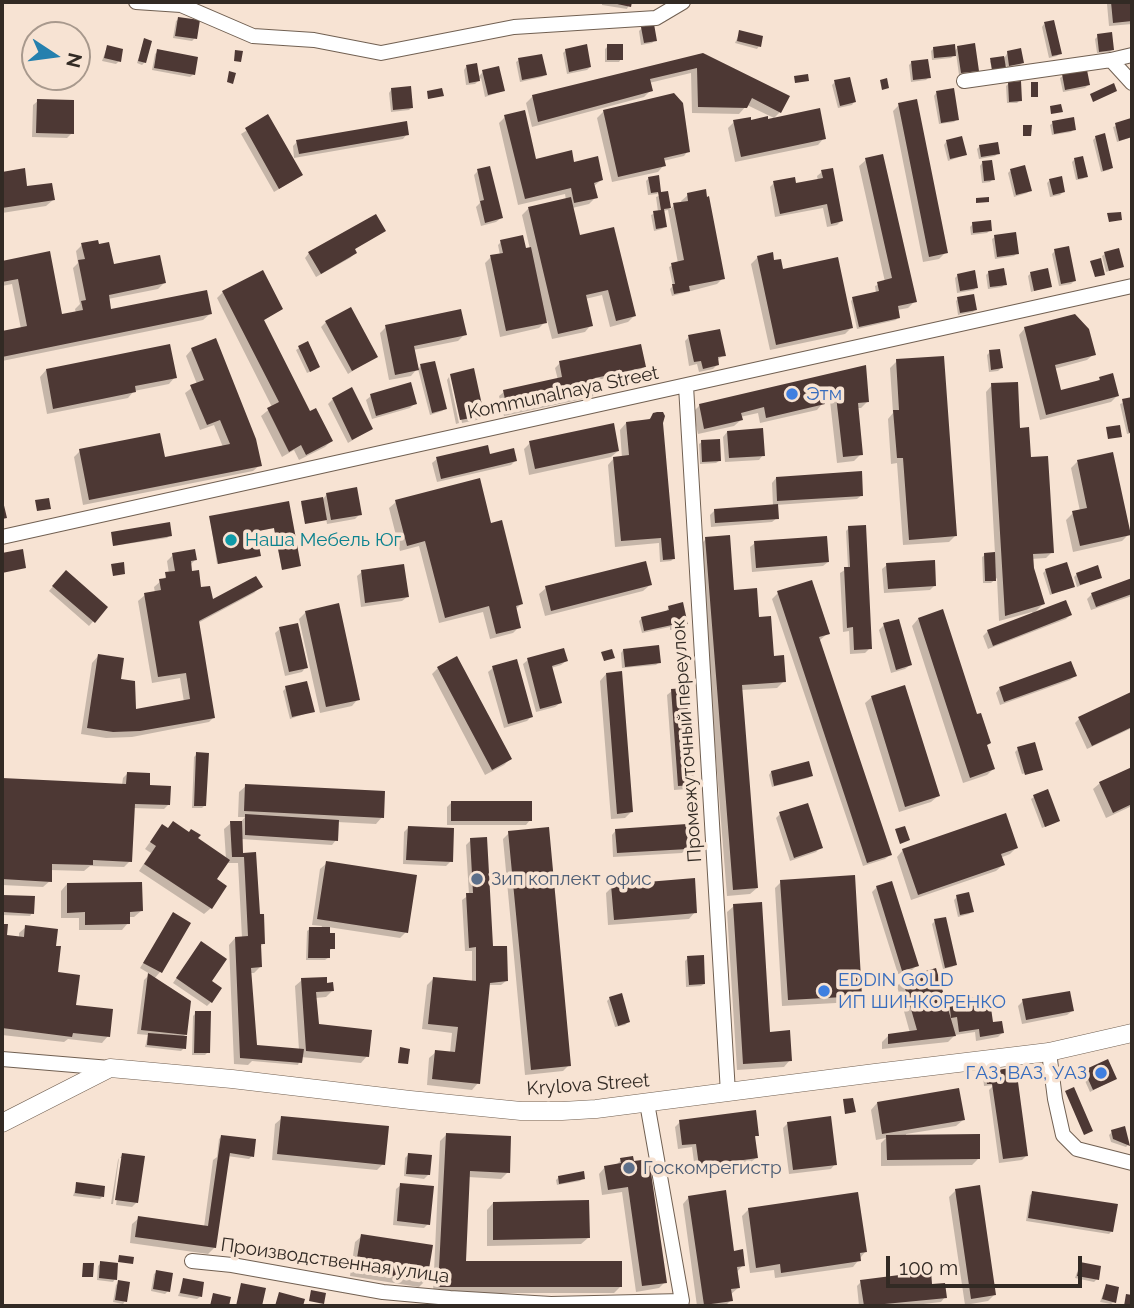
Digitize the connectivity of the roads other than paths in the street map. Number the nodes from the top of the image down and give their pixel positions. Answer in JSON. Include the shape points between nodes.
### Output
{"nodes":[{"id":1,"x":136,"y":2,"type":"edge"},
{"id":2,"x":683,"y":2,"type":"edge"},
{"id":3,"x":1132,"y":55,"type":"edge"},
{"id":4,"x":1111,"y":60,"type":"junction"},
{"id":5,"x":964,"y":80,"type":"dead end"},
{"id":6,"x":1132,"y":83,"type":"edge"},
{"id":7,"x":1132,"y":286,"type":"edge"},
{"id":8,"x":687,"y":386,"type":"junction"},
{"id":9,"x":2,"y":537,"type":"edge"},
{"id":10,"x":1132,"y":1033,"type":"edge"},
{"id":11,"x":1049,"y":1052,"type":"junction"},
{"id":12,"x":2,"y":1059,"type":"edge"},
{"id":13,"x":110,"y":1068,"type":"junction"},
{"id":14,"x":728,"y":1093,"type":"junction"},
{"id":15,"x":647,"y":1103,"type":"junction"},
{"id":16,"x":2,"y":1123,"type":"edge"},
{"id":17,"x":1132,"y":1163,"type":"edge"},
{"id":18,"x":192,"y":1261,"type":"dead end"}],
"edges":[{"from":1,"to":2,"type":"street","via":[[181,5],[253,36],[314,40],[381,53],[514,27],[656,18]]},
{"from":3,"to":4,"type":"street"},
{"from":4,"to":5,"type":"street"},
{"from":4,"to":6,"type":"street"},
{"from":7,"to":8,"type":"street","name":"Kommunalnaya Street"},
{"from":8,"to":9,"type":"street","name":"Kommunalnaya Street"},
{"from":8,"to":14,"type":"street","name":"Промежуточный переулок"},
{"from":10,"to":11,"type":"main road","name":"Krylova Street"},
{"from":11,"to":14,"type":"main road","name":"Krylova Street"},
{"from":11,"to":17,"type":"street","via":[[1063,1135],[1077,1149]]},
{"from":12,"to":13,"type":"street","name":"Krylova Street"},
{"from":13,"to":15,"type":"main road","name":"Krylova Street","via":[[521,1111]]},
{"from":13,"to":16,"type":"main road"},
{"from":14,"to":15,"type":"main road","name":"Krylova Street"},
{"from":15,"to":18,"type":"street","name":"Производственная улица","via":[[681,1301],[551,1304],[450,1298],[383,1292]]}]}
